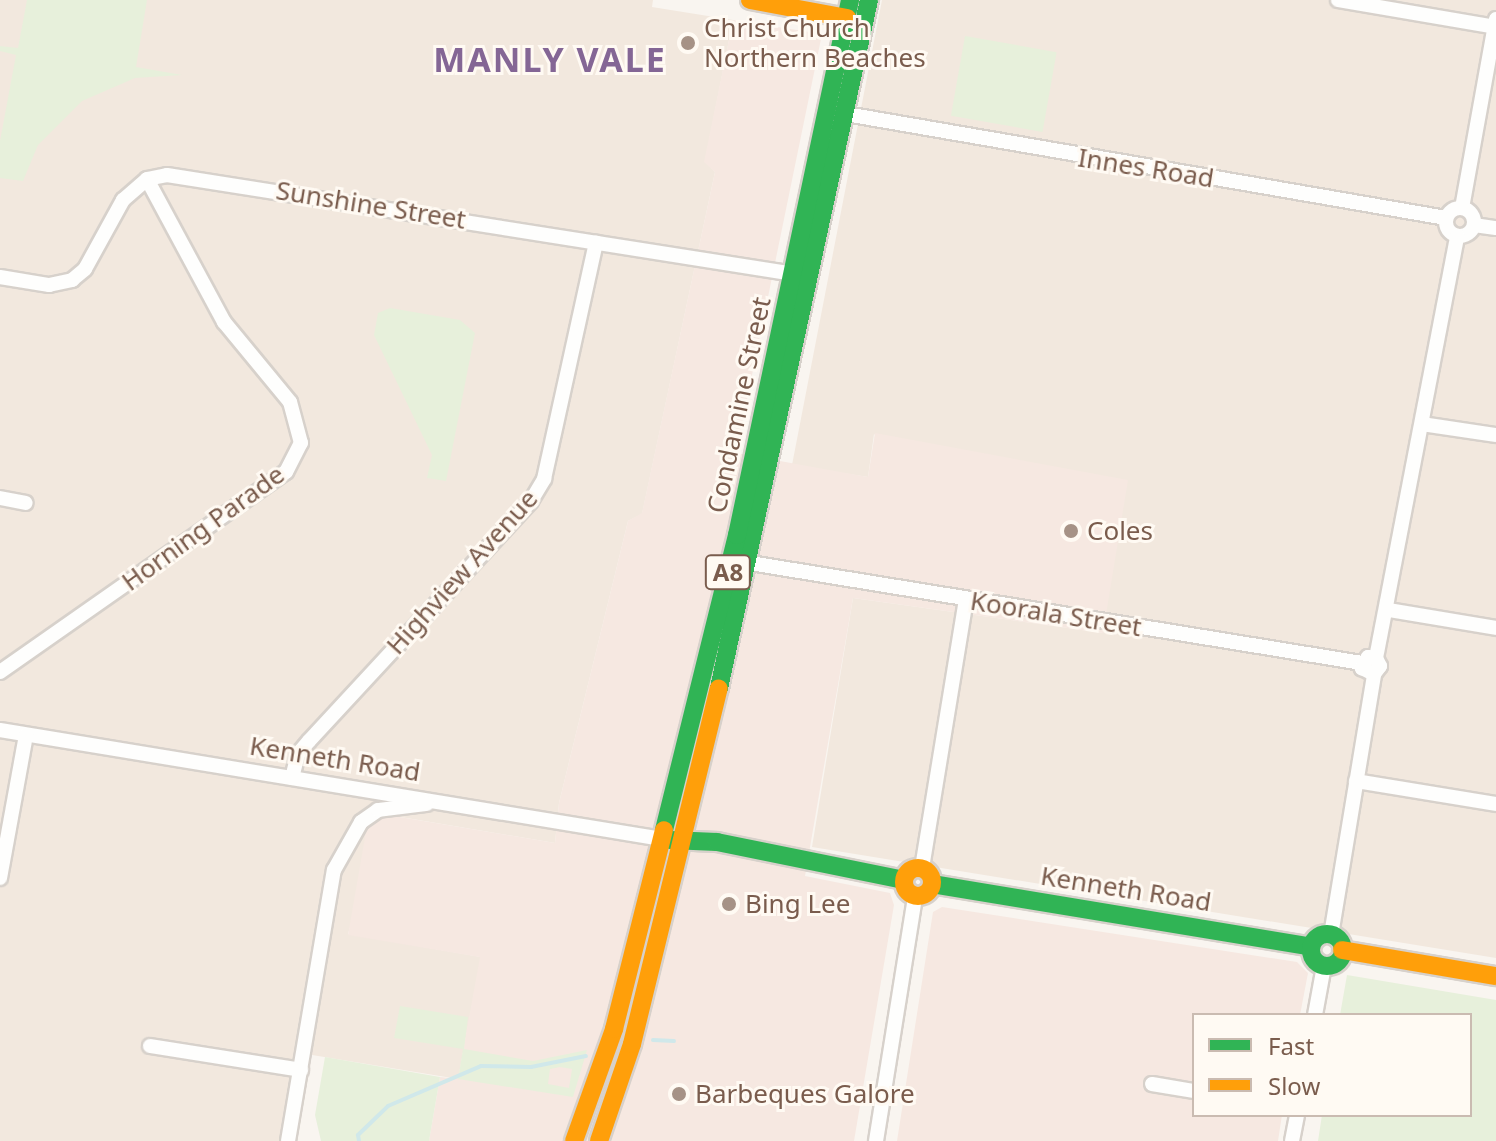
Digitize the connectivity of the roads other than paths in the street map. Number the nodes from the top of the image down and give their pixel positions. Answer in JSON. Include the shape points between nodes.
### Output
{"nodes":[{"id":1,"x":750,"y":0,"type":"edge"},
{"id":2,"x":869,"y":0,"type":"edge"},
{"id":3,"x":1338,"y":0,"type":"edge"},
{"id":4,"x":848,"y":9,"type":"edge"},
{"id":5,"x":866,"y":21,"type":"junction"},
{"id":6,"x":1496,"y":24,"type":"edge"},
{"id":7,"x":846,"y":114,"type":"junction"},
{"id":8,"x":147,"y":179,"type":"junction"},
{"id":9,"x":1462,"y":208,"type":"junction"},
{"id":10,"x":1446,"y":218,"type":"junction"},
{"id":11,"x":1474,"y":225,"type":"junction"},
{"id":12,"x":1496,"y":228,"type":"edge"},
{"id":13,"x":1457,"y":236,"type":"junction"},
{"id":14,"x":596,"y":243,"type":"junction"},
{"id":15,"x":794,"y":274,"type":"junction"},
{"id":16,"x":0,"y":277,"type":"edge"},
{"id":17,"x":1422,"y":424,"type":"junction"},
{"id":18,"x":1496,"y":435,"type":"edge"},
{"id":19,"x":0,"y":498,"type":"edge"},
{"id":20,"x":26,"y":503,"type":"dead end"},
{"id":21,"x":750,"y":563,"type":"junction"},
{"id":22,"x":966,"y":600,"type":"junction"},
{"id":23,"x":1389,"y":610,"type":"junction"},
{"id":24,"x":1496,"y":628,"type":"edge"},
{"id":25,"x":1369,"y":661,"type":"junction"},
{"id":26,"x":0,"y":672,"type":"edge"},
{"id":27,"x":0,"y":730,"type":"edge"},
{"id":28,"x":26,"y":735,"type":"junction"},
{"id":29,"x":292,"y":778,"type":"junction"},
{"id":30,"x":1356,"y":781,"type":"junction"},
{"id":31,"x":437,"y":802,"type":"junction"},
{"id":32,"x":1496,"y":804,"type":"edge"},
{"id":33,"x":662,"y":839,"type":"junction"},
{"id":34,"x":682,"y":841,"type":"junction"},
{"id":35,"x":927,"y":876,"type":"junction"},
{"id":36,"x":0,"y":878,"type":"edge"},
{"id":37,"x":903,"y":880,"type":"junction"},
{"id":38,"x":915,"y":897,"type":"junction"},
{"id":39,"x":1331,"y":935,"type":"junction"},
{"id":40,"x":1311,"y":947,"type":"junction"},
{"id":41,"x":1342,"y":950,"type":"junction"},
{"id":42,"x":1324,"y":966,"type":"junction"},
{"id":43,"x":1496,"y":976,"type":"edge"},
{"id":44,"x":1315,"y":1013,"type":"edge"},
{"id":45,"x":150,"y":1046,"type":"dead end"},
{"id":46,"x":301,"y":1070,"type":"junction"},
{"id":47,"x":1152,"y":1084,"type":"dead end"},
{"id":48,"x":1192,"y":1091,"type":"edge"},
{"id":49,"x":1297,"y":1117,"type":"edge"},
{"id":50,"x":288,"y":1141,"type":"edge"},
{"id":51,"x":574,"y":1141,"type":"edge"},
{"id":52,"x":599,"y":1141,"type":"edge"},
{"id":53,"x":876,"y":1141,"type":"edge"},
{"id":54,"x":1292,"y":1141,"type":"edge"}],
"edges":[{"from":1,"to":4,"type":"main road"},
{"from":2,"to":5,"type":"main road","name":"Condamine Street","number":"A8"},
{"from":3,"to":6,"type":"street"},
{"from":4,"to":5,"type":"main road"},
{"from":4,"to":15,"type":"main road","name":"Condamine Street","number":"A8"},
{"from":5,"to":7,"type":"main road","name":"Condamine Street","number":"A8"},
{"from":6,"to":9,"type":"street"},
{"from":7,"to":10,"type":"street","name":"Innes Road"},
{"from":7,"to":21,"type":"main road","name":"Condamine Street","number":"A8"},
{"from":8,"to":14,"type":"street","name":"Sunshine Street","via":[[186,175]]},
{"from":8,"to":16,"type":"street","via":[[123,200],[85,269],[72,280],[49,285]]},
{"from":8,"to":26,"type":"street","name":"Horning Parade","via":[[224,322],[290,402],[301,443],[286,472]]},
{"from":9,"to":10,"type":"street"},
{"from":9,"to":11,"type":"street","via":[[1470,212]]},
{"from":10,"to":13,"type":"street"},
{"from":11,"to":12,"type":"street"},
{"from":11,"to":13,"type":"street"},
{"from":13,"to":17,"type":"street"},
{"from":14,"to":15,"type":"street","name":"Sunshine Street"},
{"from":14,"to":29,"type":"street","name":"Highview Avenue","via":[[544,479],[531,501],[298,754]]},
{"from":15,"to":33,"type":"main road","name":"Condamine Street","number":"A8"},
{"from":17,"to":18,"type":"street"},
{"from":17,"to":23,"type":"street"},
{"from":19,"to":20,"type":"street"},
{"from":21,"to":22,"type":"street","name":"Koorala Street"},
{"from":21,"to":34,"type":"main road","name":"Condamine Street","number":"A8"},
{"from":22,"to":25,"type":"street","name":"Koorala Street"},
{"from":22,"to":35,"type":"street"},
{"from":23,"to":24,"type":"street"},
{"from":23,"to":25,"type":"street"},
{"from":25,"to":30,"type":"street","via":[[1365,673],[1374,674]]},
{"from":27,"to":28,"type":"street","name":"Kenneth Road"},
{"from":28,"to":29,"type":"street","name":"Kenneth Road"},
{"from":28,"to":36,"type":"street"},
{"from":29,"to":31,"type":"street","name":"Kenneth Road"},
{"from":30,"to":32,"type":"street"},
{"from":30,"to":39,"type":"street"},
{"from":31,"to":33,"type":"street","name":"Kenneth Road"},
{"from":31,"to":46,"type":"street","via":[[378,810],[361,822],[346,844],[334,870]]},
{"from":33,"to":34,"type":"main road"},
{"from":33,"to":51,"type":"main road","name":"Condamine Street","number":"A8","via":[[607,1056]]},
{"from":34,"to":37,"type":"main road","via":[[717,842]]},
{"from":34,"to":52,"type":"main road","name":"Condamine Street","number":"A8","via":[[630,1052]]},
{"from":35,"to":37,"type":"main road","via":[[910,870]]},
{"from":35,"to":38,"type":"main road","via":[[925,895]]},
{"from":35,"to":40,"type":"main road","name":"Kenneth Road"},
{"from":37,"to":38,"type":"main road"},
{"from":38,"to":53,"type":"street"},
{"from":39,"to":40,"type":"main road","via":[[1320,936]]},
{"from":39,"to":41,"type":"main road"},
{"from":40,"to":42,"type":"main road","via":[[1315,961]]},
{"from":41,"to":42,"type":"main road","via":[[1337,962]]},
{"from":41,"to":43,"type":"main road"},
{"from":42,"to":44,"type":"street"},
{"from":45,"to":46,"type":"street"},
{"from":46,"to":50,"type":"street"},
{"from":47,"to":48,"type":"street"},
{"from":49,"to":54,"type":"street"}]}
